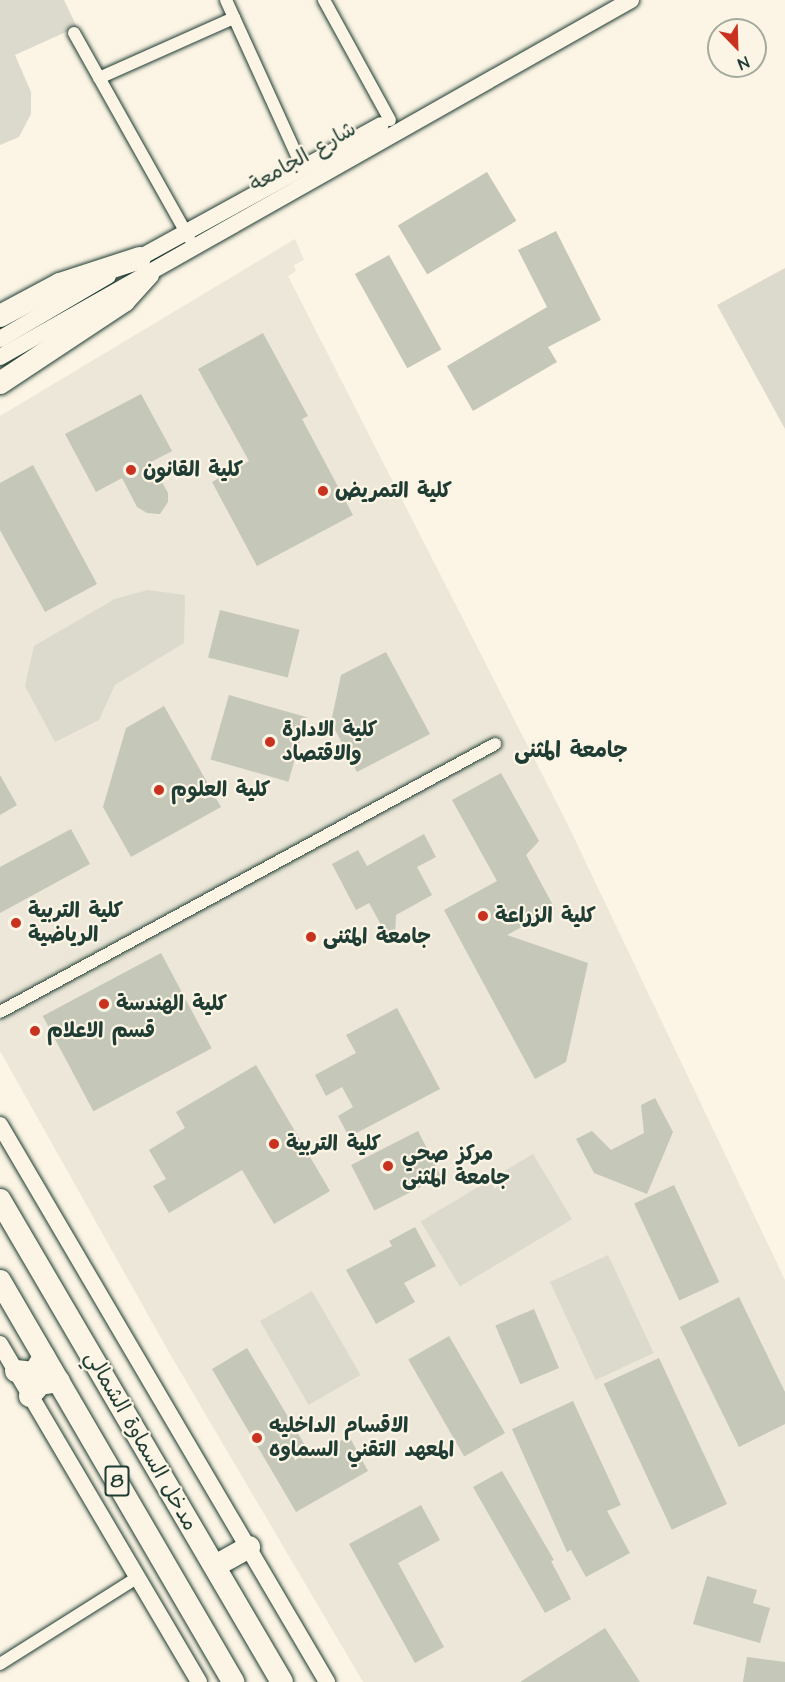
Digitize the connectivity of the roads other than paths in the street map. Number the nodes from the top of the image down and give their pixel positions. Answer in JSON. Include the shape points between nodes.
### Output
{"nodes":[{"id":1,"x":226,"y":0,"type":"edge"},
{"id":2,"x":324,"y":0,"type":"edge"},
{"id":3,"x":611,"y":0,"type":"edge"},
{"id":4,"x":631,"y":0,"type":"edge"},
{"id":5,"x":234,"y":18,"type":"junction"},
{"id":6,"x":74,"y":33,"type":"dead end"},
{"id":7,"x":99,"y":78,"type":"junction"},
{"id":8,"x":390,"y":120,"type":"junction"},
{"id":9,"x":303,"y":169,"type":"junction"},
{"id":10,"x":190,"y":240,"type":"junction"},
{"id":11,"x":144,"y":266,"type":"junction"},
{"id":12,"x":0,"y":316,"type":"edge"},
{"id":13,"x":0,"y":339,"type":"edge"},
{"id":14,"x":0,"y":357,"type":"edge"},
{"id":15,"x":0,"y":383,"type":"edge"},
{"id":16,"x":495,"y":744,"type":"dead end"},
{"id":17,"x":0,"y":1012,"type":"edge"},
{"id":18,"x":0,"y":1125,"type":"edge"},
{"id":19,"x":0,"y":1200,"type":"edge"},
{"id":20,"x":0,"y":1281,"type":"edge"},
{"id":21,"x":0,"y":1344,"type":"edge"},
{"id":22,"x":44,"y":1357,"type":"junction"},
{"id":23,"x":59,"y":1382,"type":"junction"},
{"id":24,"x":26,"y":1383,"type":"junction"},
{"id":25,"x":249,"y":1546,"type":"junction"},
{"id":26,"x":215,"y":1566,"type":"junction"},
{"id":27,"x":138,"y":1577,"type":"junction"},
{"id":28,"x":0,"y":1664,"type":"edge"},
{"id":29,"x":199,"y":1682,"type":"edge"},
{"id":30,"x":233,"y":1682,"type":"edge"},
{"id":31,"x":282,"y":1682,"type":"edge"},
{"id":32,"x":327,"y":1682,"type":"edge"}],
"edges":[{"from":1,"to":5,"type":"street"},
{"from":2,"to":8,"type":"street"},
{"from":3,"to":8,"type":"main road"},
{"from":4,"to":10,"type":"main road","name":"شارع الجامعة"},
{"from":5,"to":7,"type":"street"},
{"from":5,"to":9,"type":"street"},
{"from":6,"to":7,"type":"street"},
{"from":7,"to":10,"type":"street"},
{"from":8,"to":9,"type":"main road"},
{"from":9,"to":10,"type":"main road"},
{"from":10,"to":11,"type":"main road"},
{"from":11,"to":12,"type":"highway","via":[[60,284]]},
{"from":11,"to":13,"type":"main road"},
{"from":11,"to":14,"type":"main road"},
{"from":11,"to":15,"type":"highway","via":[[124,301]]},
{"from":16,"to":17,"type":"street"},
{"from":18,"to":25,"type":"main road"},
{"from":19,"to":26,"type":"highway","name":"مدخل السماوة الشمالي","number":"8"},
{"from":20,"to":22,"type":"highway","name":"مدخل السماوة الشمالي","number":"8"},
{"from":21,"to":24,"type":"main road"},
{"from":22,"to":23,"type":"highway","name":"مدخل السماوة الشمالي","number":"8"},
{"from":22,"to":24,"type":"highway"},
{"from":23,"to":24,"type":"highway"},
{"from":23,"to":30,"type":"highway","name":"مدخل السماوة الشمالي","number":"8"},
{"from":24,"to":27,"type":"main road"},
{"from":25,"to":26,"type":"highway"},
{"from":25,"to":32,"type":"main road"},
{"from":26,"to":31,"type":"highway","name":"مدخل السماوة الشمالي","number":"8"},
{"from":27,"to":28,"type":"street"},
{"from":27,"to":29,"type":"main road"}]}
